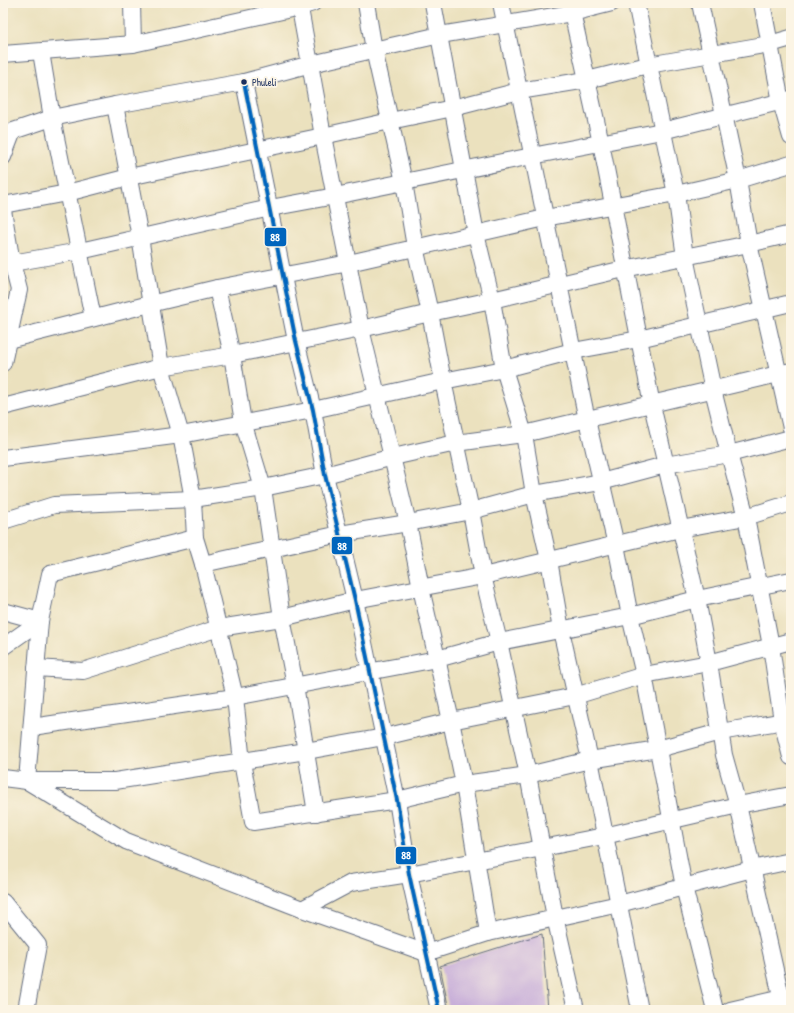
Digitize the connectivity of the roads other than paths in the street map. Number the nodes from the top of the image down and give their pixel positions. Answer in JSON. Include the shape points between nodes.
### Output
{"nodes":[{"id":1,"x":132,"y":3,"type":"edge"},
{"id":2,"x":366,"y":3,"type":"edge"},
{"id":3,"x":433,"y":3,"type":"edge"},
{"id":4,"x":501,"y":3,"type":"edge"},
{"id":5,"x":612,"y":3,"type":"edge"},
{"id":6,"x":636,"y":3,"type":"edge"},
{"id":7,"x":700,"y":3,"type":"edge"},
{"id":8,"x":762,"y":3,"type":"edge"},
{"id":9,"x":304,"y":4,"type":"edge"},
{"id":10,"x":571,"y":8,"type":"edge"},
{"id":11,"x":506,"y":25,"type":"junction"},
{"id":12,"x":440,"y":35,"type":"junction"},
{"id":13,"x":791,"y":38,"type":"edge"},
{"id":14,"x":133,"y":44,"type":"junction"},
{"id":15,"x":770,"y":44,"type":"junction"},
{"id":16,"x":374,"y":50,"type":"junction"},
{"id":17,"x":41,"y":52,"type":"junction"},
{"id":18,"x":3,"y":54,"type":"edge"},
{"id":19,"x":711,"y":54,"type":"junction"},
{"id":20,"x":311,"y":64,"type":"junction"},
{"id":21,"x":648,"y":64,"type":"junction"},
{"id":22,"x":587,"y":80,"type":"junction"},
{"id":23,"x":244,"y":82,"type":"junction"},
{"id":24,"x":519,"y":91,"type":"junction"},
{"id":25,"x":786,"y":101,"type":"edge"},
{"id":26,"x":115,"y":105,"type":"junction"},
{"id":27,"x":453,"y":108,"type":"junction"},
{"id":28,"x":724,"y":115,"type":"junction"},
{"id":29,"x":52,"y":118,"type":"junction"},
{"id":30,"x":390,"y":120,"type":"junction"},
{"id":31,"x":662,"y":131,"type":"junction"},
{"id":32,"x":323,"y":136,"type":"junction"},
{"id":33,"x":791,"y":137,"type":"edge"},
{"id":34,"x":601,"y":143,"type":"junction"},
{"id":35,"x":257,"y":149,"type":"junction"},
{"id":36,"x":532,"y":156,"type":"junction"},
{"id":37,"x":3,"y":157,"type":"edge"},
{"id":38,"x":791,"y":164,"type":"edge"},
{"id":39,"x":464,"y":170,"type":"junction"},
{"id":40,"x":130,"y":177,"type":"junction"},
{"id":41,"x":738,"y":180,"type":"junction"},
{"id":42,"x":404,"y":182,"type":"junction"},
{"id":43,"x":67,"y":193,"type":"junction"},
{"id":44,"x":676,"y":194,"type":"junction"},
{"id":45,"x":335,"y":196,"type":"junction"},
{"id":46,"x":3,"y":205,"type":"edge"},
{"id":47,"x":612,"y":206,"type":"junction"},
{"id":48,"x":270,"y":208,"type":"junction"},
{"id":49,"x":3,"y":210,"type":"edge"},
{"id":50,"x":545,"y":218,"type":"junction"},
{"id":51,"x":476,"y":234,"type":"junction"},
{"id":52,"x":791,"y":234,"type":"edge"},
{"id":53,"x":140,"y":237,"type":"junction"},
{"id":54,"x":749,"y":244,"type":"junction"},
{"id":55,"x":415,"y":248,"type":"junction"},
{"id":56,"x":80,"y":251,"type":"junction"},
{"id":57,"x":685,"y":257,"type":"junction"},
{"id":58,"x":12,"y":263,"type":"junction"},
{"id":59,"x":349,"y":263,"type":"junction"},
{"id":60,"x":624,"y":269,"type":"junction"},
{"id":61,"x":283,"y":274,"type":"junction"},
{"id":62,"x":560,"y":284,"type":"junction"},
{"id":63,"x":217,"y":288,"type":"junction"},
{"id":64,"x":492,"y":300,"type":"junction"},
{"id":65,"x":791,"y":303,"type":"edge"},
{"id":66,"x":150,"y":304,"type":"junction"},
{"id":67,"x":764,"y":310,"type":"junction"},
{"id":68,"x":430,"y":313,"type":"junction"},
{"id":69,"x":93,"y":318,"type":"junction"},
{"id":70,"x":701,"y":325,"type":"junction"},
{"id":71,"x":361,"y":329,"type":"junction"},
{"id":72,"x":639,"y":339,"type":"junction"},
{"id":73,"x":8,"y":340,"type":"junction"},
{"id":74,"x":296,"y":341,"type":"junction"},
{"id":75,"x":573,"y":351,"type":"junction"},
{"id":76,"x":232,"y":355,"type":"junction"},
{"id":77,"x":3,"y":362,"type":"edge"},
{"id":78,"x":161,"y":367,"type":"junction"},
{"id":79,"x":504,"y":369,"type":"junction"},
{"id":80,"x":785,"y":373,"type":"edge"},
{"id":81,"x":443,"y":380,"type":"junction"},
{"id":82,"x":714,"y":390,"type":"junction"},
{"id":83,"x":378,"y":395,"type":"junction"},
{"id":84,"x":652,"y":405,"type":"junction"},
{"id":85,"x":3,"y":407,"type":"edge"},
{"id":86,"x":313,"y":410,"type":"junction"},
{"id":87,"x":587,"y":420,"type":"junction"},
{"id":88,"x":243,"y":422,"type":"junction"},
{"id":89,"x":791,"y":428,"type":"edge"},
{"id":90,"x":524,"y":434,"type":"junction"},
{"id":91,"x":181,"y":435,"type":"junction"},
{"id":92,"x":791,"y":438,"type":"edge"},
{"id":93,"x":456,"y":443,"type":"junction"},
{"id":94,"x":728,"y":454,"type":"junction"},
{"id":95,"x":3,"y":458,"type":"edge"},
{"id":96,"x":392,"y":458,"type":"junction"},
{"id":97,"x":665,"y":465,"type":"junction"},
{"id":98,"x":325,"y":475,"type":"junction"},
{"id":99,"x":600,"y":482,"type":"junction"},
{"id":100,"x":262,"y":488,"type":"junction"},
{"id":101,"x":534,"y":494,"type":"junction"},
{"id":102,"x":193,"y":499,"type":"junction"},
{"id":103,"x":791,"y":503,"type":"edge"},
{"id":104,"x":471,"y":511,"type":"junction"},
{"id":105,"x":746,"y":517,"type":"junction"},
{"id":106,"x":3,"y":521,"type":"edge"},
{"id":107,"x":408,"y":523,"type":"junction"},
{"id":108,"x":680,"y":529,"type":"junction"},
{"id":109,"x":340,"y":534,"type":"junction"},
{"id":110,"x":195,"y":538,"type":"junction"},
{"id":111,"x":616,"y":545,"type":"junction"},
{"id":112,"x":273,"y":550,"type":"junction"},
{"id":113,"x":549,"y":560,"type":"junction"},
{"id":114,"x":203,"y":564,"type":"junction"},
{"id":115,"x":483,"y":576,"type":"junction"},
{"id":116,"x":791,"y":580,"type":"edge"},
{"id":117,"x":760,"y":586,"type":"junction"},
{"id":118,"x":421,"y":588,"type":"junction"},
{"id":119,"x":355,"y":600,"type":"junction"},
{"id":120,"x":697,"y":600,"type":"junction"},
{"id":121,"x":3,"y":611,"type":"edge"},
{"id":122,"x":630,"y":616,"type":"junction"},
{"id":123,"x":282,"y":618,"type":"junction"},
{"id":124,"x":40,"y":621,"type":"junction"},
{"id":125,"x":219,"y":628,"type":"junction"},
{"id":126,"x":561,"y":630,"type":"junction"},
{"id":127,"x":791,"y":641,"type":"edge"},
{"id":128,"x":499,"y":642,"type":"junction"},
{"id":129,"x":771,"y":646,"type":"junction"},
{"id":130,"x":3,"y":647,"type":"edge"},
{"id":131,"x":437,"y":659,"type":"junction"},
{"id":132,"x":709,"y":663,"type":"junction"},
{"id":133,"x":36,"y":668,"type":"junction"},
{"id":134,"x":370,"y":672,"type":"junction"},
{"id":135,"x":644,"y":675,"type":"junction"},
{"id":136,"x":295,"y":685,"type":"junction"},
{"id":137,"x":575,"y":696,"type":"junction"},
{"id":138,"x":235,"y":697,"type":"junction"},
{"id":139,"x":514,"y":709,"type":"junction"},
{"id":140,"x":787,"y":720,"type":"edge"},
{"id":141,"x":451,"y":721,"type":"junction"},
{"id":142,"x":32,"y":727,"type":"junction"},
{"id":143,"x":720,"y":732,"type":"junction"},
{"id":144,"x":384,"y":736,"type":"junction"},
{"id":145,"x":658,"y":749,"type":"junction"},
{"id":146,"x":306,"y":751,"type":"junction"},
{"id":147,"x":791,"y":757,"type":"edge"},
{"id":148,"x":590,"y":760,"type":"junction"},
{"id":149,"x":242,"y":762,"type":"junction"},
{"id":150,"x":528,"y":775,"type":"junction"},
{"id":151,"x":3,"y":778,"type":"edge"},
{"id":152,"x":28,"y":781,"type":"junction"},
{"id":153,"x":464,"y":784,"type":"junction"},
{"id":154,"x":791,"y":795,"type":"edge"},
{"id":155,"x":397,"y":800,"type":"junction"},
{"id":156,"x":738,"y":805,"type":"junction"},
{"id":157,"x":316,"y":813,"type":"junction"},
{"id":158,"x":671,"y":821,"type":"junction"},
{"id":159,"x":604,"y":836,"type":"junction"},
{"id":160,"x":542,"y":847,"type":"junction"},
{"id":161,"x":477,"y":860,"type":"junction"},
{"id":162,"x":791,"y":861,"type":"edge"},
{"id":163,"x":752,"y":869,"type":"junction"},
{"id":164,"x":409,"y":874,"type":"junction"},
{"id":165,"x":684,"y":887,"type":"junction"},
{"id":166,"x":3,"y":902,"type":"edge"},
{"id":167,"x":619,"y":904,"type":"junction"},
{"id":168,"x":302,"y":909,"type":"junction"},
{"id":169,"x":555,"y":918,"type":"junction"},
{"id":170,"x":488,"y":933,"type":"junction"},
{"id":171,"x":426,"y":953,"type":"junction"},
{"id":172,"x":785,"y":1001,"type":"edge"},
{"id":173,"x":26,"y":1010,"type":"edge"},
{"id":174,"x":439,"y":1010,"type":"edge"},
{"id":175,"x":576,"y":1010,"type":"edge"},
{"id":176,"x":640,"y":1010,"type":"edge"},
{"id":177,"x":715,"y":1010,"type":"edge"},
{"id":178,"x":730,"y":1010,"type":"edge"}],
"edges":[{"from":1,"to":14,"type":"street"},
{"from":2,"to":16,"type":"street"},
{"from":3,"to":12,"type":"street"},
{"from":4,"to":11,"type":"street"},
{"from":5,"to":10,"type":"street"},
{"from":6,"to":21,"type":"street"},
{"from":7,"to":19,"type":"street"},
{"from":8,"to":15,"type":"street"},
{"from":9,"to":14,"type":"street"},
{"from":9,"to":20,"type":"street"},
{"from":10,"to":11,"type":"street"},
{"from":10,"to":22,"type":"street"},
{"from":11,"to":12,"type":"street"},
{"from":11,"to":24,"type":"street"},
{"from":12,"to":16,"type":"street"},
{"from":12,"to":27,"type":"street"},
{"from":13,"to":15,"type":"street"},
{"from":14,"to":17,"type":"street"},
{"from":15,"to":19,"type":"street"},
{"from":15,"to":25,"type":"street"},
{"from":16,"to":20,"type":"street"},
{"from":16,"to":30,"type":"street"},
{"from":17,"to":18,"type":"street"},
{"from":17,"to":29,"type":"street"},
{"from":19,"to":21,"type":"street"},
{"from":19,"to":28,"type":"street"},
{"from":20,"to":23,"type":"street"},
{"from":20,"to":32,"type":"street"},
{"from":21,"to":22,"type":"street"},
{"from":21,"to":31,"type":"street"},
{"from":22,"to":24,"type":"street"},
{"from":22,"to":34,"type":"street"},
{"from":23,"to":26,"type":"street"},
{"from":23,"to":35,"type":"street"},
{"from":24,"to":27,"type":"street"},
{"from":24,"to":36,"type":"street"},
{"from":25,"to":28,"type":"street"},
{"from":25,"to":33,"type":"street"},
{"from":26,"to":29,"type":"street"},
{"from":26,"to":40,"type":"street"},
{"from":27,"to":30,"type":"street"},
{"from":27,"to":39,"type":"street"},
{"from":28,"to":31,"type":"street"},
{"from":28,"to":41,"type":"street"},
{"from":29,"to":37,"type":"street","via":[[13,131]]},
{"from":29,"to":43,"type":"street"},
{"from":30,"to":32,"type":"street"},
{"from":30,"to":42,"type":"street"},
{"from":31,"to":34,"type":"street"},
{"from":31,"to":44,"type":"street"},
{"from":32,"to":35,"type":"street"},
{"from":32,"to":45,"type":"street"},
{"from":34,"to":36,"type":"street"},
{"from":34,"to":47,"type":"street"},
{"from":35,"to":40,"type":"street"},
{"from":35,"to":48,"type":"street"},
{"from":36,"to":39,"type":"street"},
{"from":36,"to":50,"type":"street"},
{"from":38,"to":41,"type":"street"},
{"from":39,"to":42,"type":"street"},
{"from":39,"to":51,"type":"street"},
{"from":40,"to":43,"type":"street"},
{"from":40,"to":53,"type":"street"},
{"from":41,"to":44,"type":"street"},
{"from":41,"to":54,"type":"street"},
{"from":42,"to":45,"type":"street"},
{"from":42,"to":55,"type":"street"},
{"from":43,"to":46,"type":"street"},
{"from":43,"to":56,"type":"street"},
{"from":44,"to":47,"type":"street"},
{"from":44,"to":57,"type":"street"},
{"from":45,"to":48,"type":"street"},
{"from":45,"to":59,"type":"street"},
{"from":47,"to":50,"type":"street"},
{"from":47,"to":60,"type":"street"},
{"from":48,"to":53,"type":"street"},
{"from":48,"to":61,"type":"street"},
{"from":49,"to":58,"type":"street"},
{"from":50,"to":51,"type":"street"},
{"from":50,"to":62,"type":"street"},
{"from":51,"to":55,"type":"street"},
{"from":51,"to":64,"type":"street"},
{"from":52,"to":54,"type":"street"},
{"from":53,"to":56,"type":"street"},
{"from":53,"to":66,"type":"street"},
{"from":54,"to":57,"type":"street"},
{"from":54,"to":67,"type":"street"},
{"from":55,"to":59,"type":"street"},
{"from":55,"to":68,"type":"street"},
{"from":56,"to":58,"type":"street"},
{"from":56,"to":69,"type":"street"},
{"from":57,"to":60,"type":"street"},
{"from":57,"to":70,"type":"street"},
{"from":58,"to":73,"type":"street","via":[[19,290]]},
{"from":59,"to":61,"type":"street"},
{"from":59,"to":71,"type":"street"},
{"from":60,"to":62,"type":"street"},
{"from":60,"to":72,"type":"street"},
{"from":61,"to":63,"type":"street"},
{"from":61,"to":74,"type":"street"},
{"from":62,"to":64,"type":"street"},
{"from":62,"to":75,"type":"street"},
{"from":63,"to":66,"type":"street"},
{"from":63,"to":76,"type":"street"},
{"from":64,"to":68,"type":"street"},
{"from":64,"to":79,"type":"street"},
{"from":65,"to":67,"type":"street"},
{"from":66,"to":69,"type":"street"},
{"from":66,"to":78,"type":"street"},
{"from":67,"to":70,"type":"street"},
{"from":67,"to":80,"type":"street"},
{"from":68,"to":71,"type":"street"},
{"from":68,"to":81,"type":"street"},
{"from":69,"to":73,"type":"street"},
{"from":70,"to":72,"type":"street"},
{"from":70,"to":82,"type":"street"},
{"from":71,"to":74,"type":"street"},
{"from":71,"to":83,"type":"street"},
{"from":72,"to":75,"type":"street"},
{"from":72,"to":84,"type":"street"},
{"from":73,"to":77,"type":"street"},
{"from":74,"to":76,"type":"street"},
{"from":74,"to":86,"type":"street"},
{"from":75,"to":79,"type":"street"},
{"from":75,"to":87,"type":"street"},
{"from":76,"to":78,"type":"street"},
{"from":76,"to":88,"type":"street"},
{"from":78,"to":85,"type":"street"},
{"from":78,"to":91,"type":"street"},
{"from":79,"to":81,"type":"street"},
{"from":79,"to":90,"type":"street"},
{"from":80,"to":82,"type":"street"},
{"from":80,"to":89,"type":"street"},
{"from":81,"to":83,"type":"street"},
{"from":81,"to":93,"type":"street"},
{"from":82,"to":84,"type":"street"},
{"from":82,"to":94,"type":"street"},
{"from":83,"to":86,"type":"street"},
{"from":83,"to":96,"type":"street"},
{"from":84,"to":87,"type":"street"},
{"from":84,"to":97,"type":"street"},
{"from":86,"to":88,"type":"street"},
{"from":86,"to":98,"type":"street"},
{"from":87,"to":90,"type":"street"},
{"from":87,"to":99,"type":"street"},
{"from":88,"to":91,"type":"street"},
{"from":88,"to":100,"type":"street"},
{"from":90,"to":93,"type":"street"},
{"from":90,"to":101,"type":"street"},
{"from":91,"to":95,"type":"street"},
{"from":91,"to":102,"type":"street"},
{"from":92,"to":94,"type":"street"},
{"from":93,"to":96,"type":"street"},
{"from":93,"to":104,"type":"street"},
{"from":94,"to":97,"type":"street"},
{"from":94,"to":105,"type":"street"},
{"from":96,"to":98,"type":"street"},
{"from":96,"to":107,"type":"street"},
{"from":97,"to":99,"type":"street"},
{"from":97,"to":108,"type":"street"},
{"from":98,"to":100,"type":"street"},
{"from":98,"to":109,"type":"street"},
{"from":99,"to":101,"type":"street"},
{"from":99,"to":111,"type":"street"},
{"from":100,"to":102,"type":"street"},
{"from":100,"to":112,"type":"street"},
{"from":101,"to":104,"type":"street"},
{"from":101,"to":113,"type":"street"},
{"from":102,"to":106,"type":"street","via":[[54,505]]},
{"from":102,"to":110,"type":"street"},
{"from":103,"to":105,"type":"street"},
{"from":104,"to":107,"type":"street"},
{"from":104,"to":115,"type":"street"},
{"from":105,"to":108,"type":"street"},
{"from":105,"to":117,"type":"street"},
{"from":107,"to":109,"type":"street"},
{"from":107,"to":118,"type":"street"},
{"from":108,"to":111,"type":"street"},
{"from":108,"to":120,"type":"street"},
{"from":109,"to":112,"type":"street"},
{"from":109,"to":119,"type":"street"},
{"from":110,"to":114,"type":"street"},
{"from":110,"to":124,"type":"street","via":[[50,574]]},
{"from":111,"to":113,"type":"street"},
{"from":111,"to":122,"type":"street"},
{"from":112,"to":114,"type":"street"},
{"from":112,"to":123,"type":"street"},
{"from":113,"to":115,"type":"street"},
{"from":113,"to":126,"type":"street"},
{"from":114,"to":125,"type":"street"},
{"from":115,"to":118,"type":"street"},
{"from":115,"to":128,"type":"street"},
{"from":116,"to":117,"type":"street"},
{"from":117,"to":120,"type":"street"},
{"from":117,"to":129,"type":"street"},
{"from":118,"to":119,"type":"street"},
{"from":118,"to":131,"type":"street"},
{"from":119,"to":123,"type":"street"},
{"from":119,"to":134,"type":"street"},
{"from":120,"to":122,"type":"street"},
{"from":120,"to":132,"type":"street"},
{"from":121,"to":124,"type":"street"},
{"from":122,"to":126,"type":"street"},
{"from":122,"to":135,"type":"street"},
{"from":123,"to":125,"type":"street"},
{"from":123,"to":136,"type":"street"},
{"from":124,"to":130,"type":"street"},
{"from":124,"to":133,"type":"street"},
{"from":125,"to":133,"type":"street","via":[[83,671]]},
{"from":125,"to":138,"type":"street"},
{"from":126,"to":128,"type":"street"},
{"from":126,"to":137,"type":"street"},
{"from":127,"to":129,"type":"street"},
{"from":128,"to":131,"type":"street"},
{"from":128,"to":139,"type":"street"},
{"from":129,"to":132,"type":"street"},
{"from":129,"to":140,"type":"street"},
{"from":131,"to":134,"type":"street"},
{"from":131,"to":141,"type":"street"},
{"from":132,"to":135,"type":"street"},
{"from":132,"to":143,"type":"street"},
{"from":133,"to":142,"type":"street"},
{"from":134,"to":136,"type":"street"},
{"from":134,"to":144,"type":"street"},
{"from":135,"to":137,"type":"street"},
{"from":135,"to":145,"type":"street"},
{"from":136,"to":138,"type":"street"},
{"from":136,"to":146,"type":"street"},
{"from":137,"to":139,"type":"street"},
{"from":137,"to":148,"type":"street"},
{"from":138,"to":142,"type":"street"},
{"from":138,"to":149,"type":"street"},
{"from":139,"to":141,"type":"street"},
{"from":139,"to":150,"type":"street"},
{"from":140,"to":143,"type":"street"},
{"from":140,"to":147,"type":"street"},
{"from":141,"to":144,"type":"street"},
{"from":141,"to":153,"type":"street"},
{"from":142,"to":152,"type":"street"},
{"from":143,"to":145,"type":"street"},
{"from":143,"to":156,"type":"street"},
{"from":144,"to":146,"type":"street"},
{"from":144,"to":155,"type":"street"},
{"from":145,"to":148,"type":"street"},
{"from":145,"to":158,"type":"street"},
{"from":146,"to":149,"type":"street"},
{"from":146,"to":157,"type":"street"},
{"from":148,"to":150,"type":"street"},
{"from":148,"to":159,"type":"street"},
{"from":149,"to":152,"type":"street","via":[[115,781]]},
{"from":149,"to":157,"type":"street","via":[[253,822]]},
{"from":150,"to":153,"type":"street"},
{"from":150,"to":160,"type":"street"},
{"from":151,"to":152,"type":"street"},
{"from":152,"to":168,"type":"street","via":[[126,841]]},
{"from":153,"to":155,"type":"street"},
{"from":153,"to":161,"type":"street"},
{"from":154,"to":156,"type":"street"},
{"from":155,"to":157,"type":"street"},
{"from":155,"to":164,"type":"street"},
{"from":156,"to":158,"type":"street"},
{"from":156,"to":163,"type":"street"},
{"from":158,"to":159,"type":"street"},
{"from":158,"to":165,"type":"street"},
{"from":159,"to":160,"type":"street"},
{"from":159,"to":167,"type":"street"},
{"from":160,"to":161,"type":"street"},
{"from":160,"to":169,"type":"street"},
{"from":161,"to":164,"type":"street"},
{"from":161,"to":170,"type":"street"},
{"from":162,"to":163,"type":"street"},
{"from":163,"to":165,"type":"street"},
{"from":163,"to":172,"type":"street"},
{"from":164,"to":168,"type":"street","via":[[352,883]]},
{"from":164,"to":171,"type":"street"},
{"from":165,"to":167,"type":"street"},
{"from":165,"to":177,"type":"street"},
{"from":166,"to":173,"type":"street","via":[[38,945]]},
{"from":167,"to":169,"type":"street"},
{"from":167,"to":176,"type":"street"},
{"from":168,"to":171,"type":"street"},
{"from":169,"to":170,"type":"street"},
{"from":169,"to":175,"type":"street"},
{"from":170,"to":171,"type":"street"},
{"from":171,"to":174,"type":"street"},
{"from":172,"to":178,"type":"street"}]}
